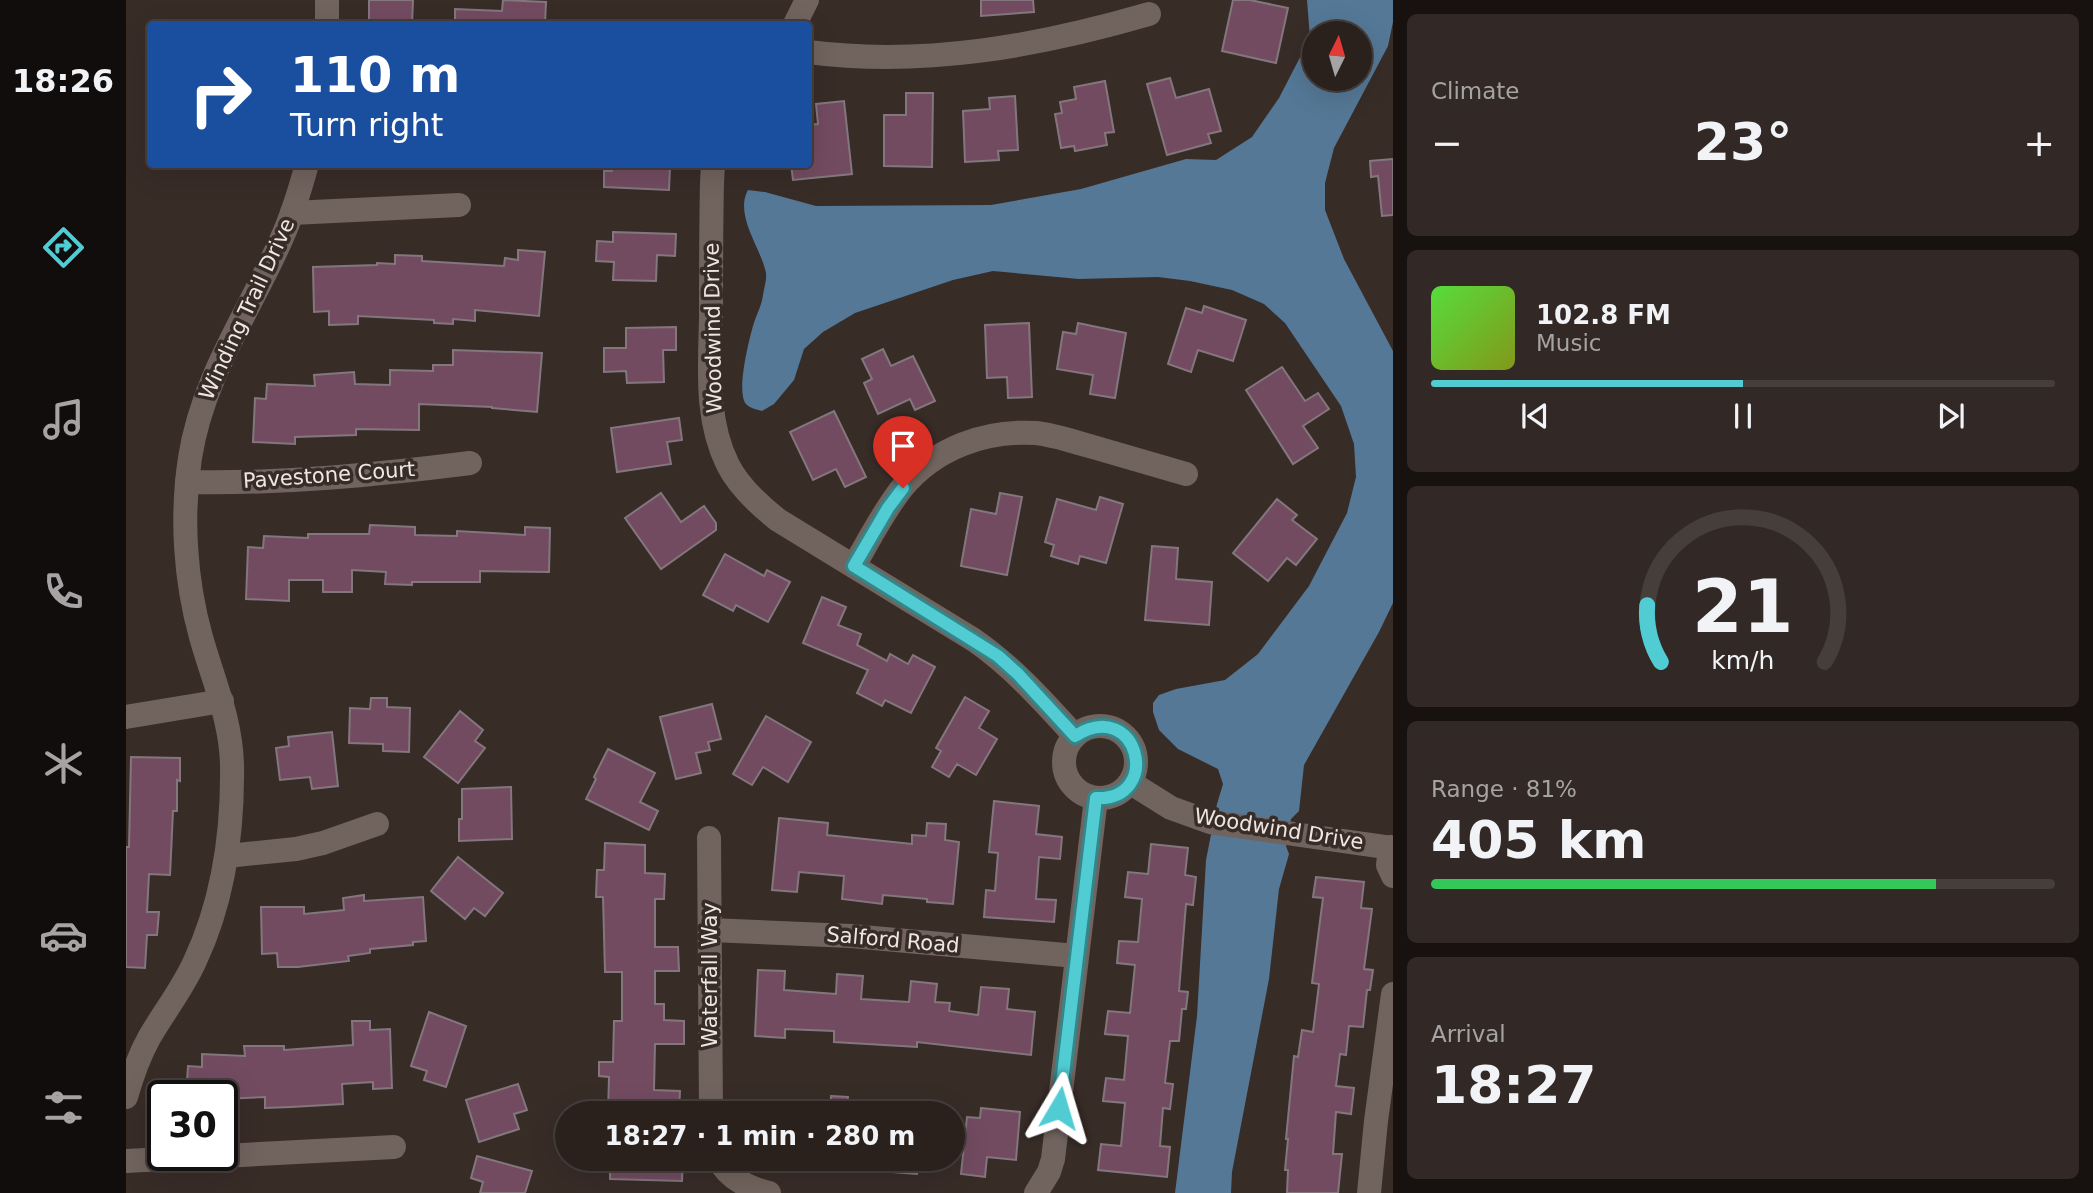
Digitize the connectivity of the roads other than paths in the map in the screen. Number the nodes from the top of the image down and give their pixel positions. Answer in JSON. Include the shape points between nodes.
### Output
{"nodes":[{"id":1,"x":327,"y":0,"type":"edge"},
{"id":2,"x":807,"y":0,"type":"edge"},
{"id":3,"x":1149,"y":14,"type":"dead end"},
{"id":4,"x":327,"y":21,"type":"edge"},
{"id":5,"x":796,"y":21,"type":"edge"},
{"id":6,"x":812,"y":52,"type":"edge"},
{"id":7,"x":306,"y":168,"type":"edge"},
{"id":8,"x":713,"y":168,"type":"edge"},
{"id":9,"x":459,"y":205,"type":"dead end"},
{"id":10,"x":292,"y":214,"type":"junction"},
{"id":11,"x":470,"y":463,"type":"dead end"},
{"id":12,"x":1186,"y":474,"type":"dead end"},
{"id":13,"x":187,"y":482,"type":"junction"},
{"id":14,"x":854,"y":566,"type":"junction"},
{"id":15,"x":222,"y":701,"type":"junction"},
{"id":16,"x":126,"y":717,"type":"edge"},
{"id":17,"x":1075,"y":736,"type":"junction"},
{"id":18,"x":1131,"y":783,"type":"junction"},
{"id":19,"x":1096,"y":798,"type":"junction"},
{"id":20,"x":377,"y":824,"type":"dead end"},
{"id":21,"x":709,"y":838,"type":"dead end"},
{"id":22,"x":1392,"y":847,"type":"edge"},
{"id":23,"x":227,"y":856,"type":"junction"},
{"id":24,"x":1393,"y":876,"type":"edge"},
{"id":25,"x":709,"y":930,"type":"junction"},
{"id":26,"x":1076,"y":956,"type":"junction"},
{"id":27,"x":1392,"y":1007,"type":"edge"},
{"id":28,"x":126,"y":1097,"type":"edge"},
{"id":29,"x":711,"y":1101,"type":"edge"},
{"id":30,"x":394,"y":1147,"type":"dead end"},
{"id":31,"x":126,"y":1161,"type":"edge"},
{"id":32,"x":727,"y":1171,"type":"edge"},
{"id":33,"x":769,"y":1193,"type":"edge"},
{"id":34,"x":1036,"y":1193,"type":"edge"},
{"id":35,"x":1369,"y":1193,"type":"edge"}],
"edges":[{"from":1,"to":4,"type":"street"},
{"from":2,"to":5,"type":"street"},
{"from":3,"to":6,"type":"street","via":[[1070,36],[984,51],[892,57]]},
{"from":7,"to":10,"type":"street","name":"Winding Trail Drive"},
{"from":8,"to":14,"type":"street","name":"Woodwind Drive","via":[[710,389],[720,447],[736,479],[762,507]]},
{"from":9,"to":10,"type":"street"},
{"from":10,"to":13,"type":"street","name":"Winding Trail Drive","via":[[210,382],[194,435]]},
{"from":11,"to":13,"type":"street","name":"Pavestone Court","via":[[333,478]]},
{"from":12,"to":14,"type":"street","via":[[1038,433],[986,436],[961,444],[920,470],[888,508]]},
{"from":13,"to":15,"type":"street","name":"Winding Trail Drive","via":[[191,590]]},
{"from":14,"to":17,"type":"street","name":"Woodwind Drive","via":[[998,656]]},
{"from":15,"to":16,"type":"street"},
{"from":15,"to":23,"type":"street","name":"Winding Trail Drive","via":[[232,761]]},
{"from":17,"to":18,"type":"street","via":[[1099,726],[1125,736],[1137,759]]},
{"from":17,"to":19,"type":"street","via":[[1067,746],[1064,771],[1074,788]]},
{"from":18,"to":19,"type":"street","via":[[1118,795]]},
{"from":18,"to":22,"type":"street","name":"Woodwind Drive","via":[[1171,808],[1210,822]]},
{"from":19,"to":26,"type":"street"},
{"from":20,"to":23,"type":"street","via":[[296,849]]},
{"from":21,"to":25,"type":"street","name":"Waterfall Way"},
{"from":22,"to":24,"type":"street","via":[[1388,865]]},
{"from":23,"to":28,"type":"street","name":"Winding Trail Drive","via":[[206,937],[149,1038]]},
{"from":25,"to":26,"type":"street","name":"Salford Road","via":[[851,936]]},
{"from":25,"to":29,"type":"street","name":"Waterfall Way"},
{"from":26,"to":34,"type":"street","via":[[1053,1159]]},
{"from":27,"to":35,"type":"street"},
{"from":30,"to":31,"type":"street"},
{"from":32,"to":33,"type":"street","via":[[740,1183]]}]}
